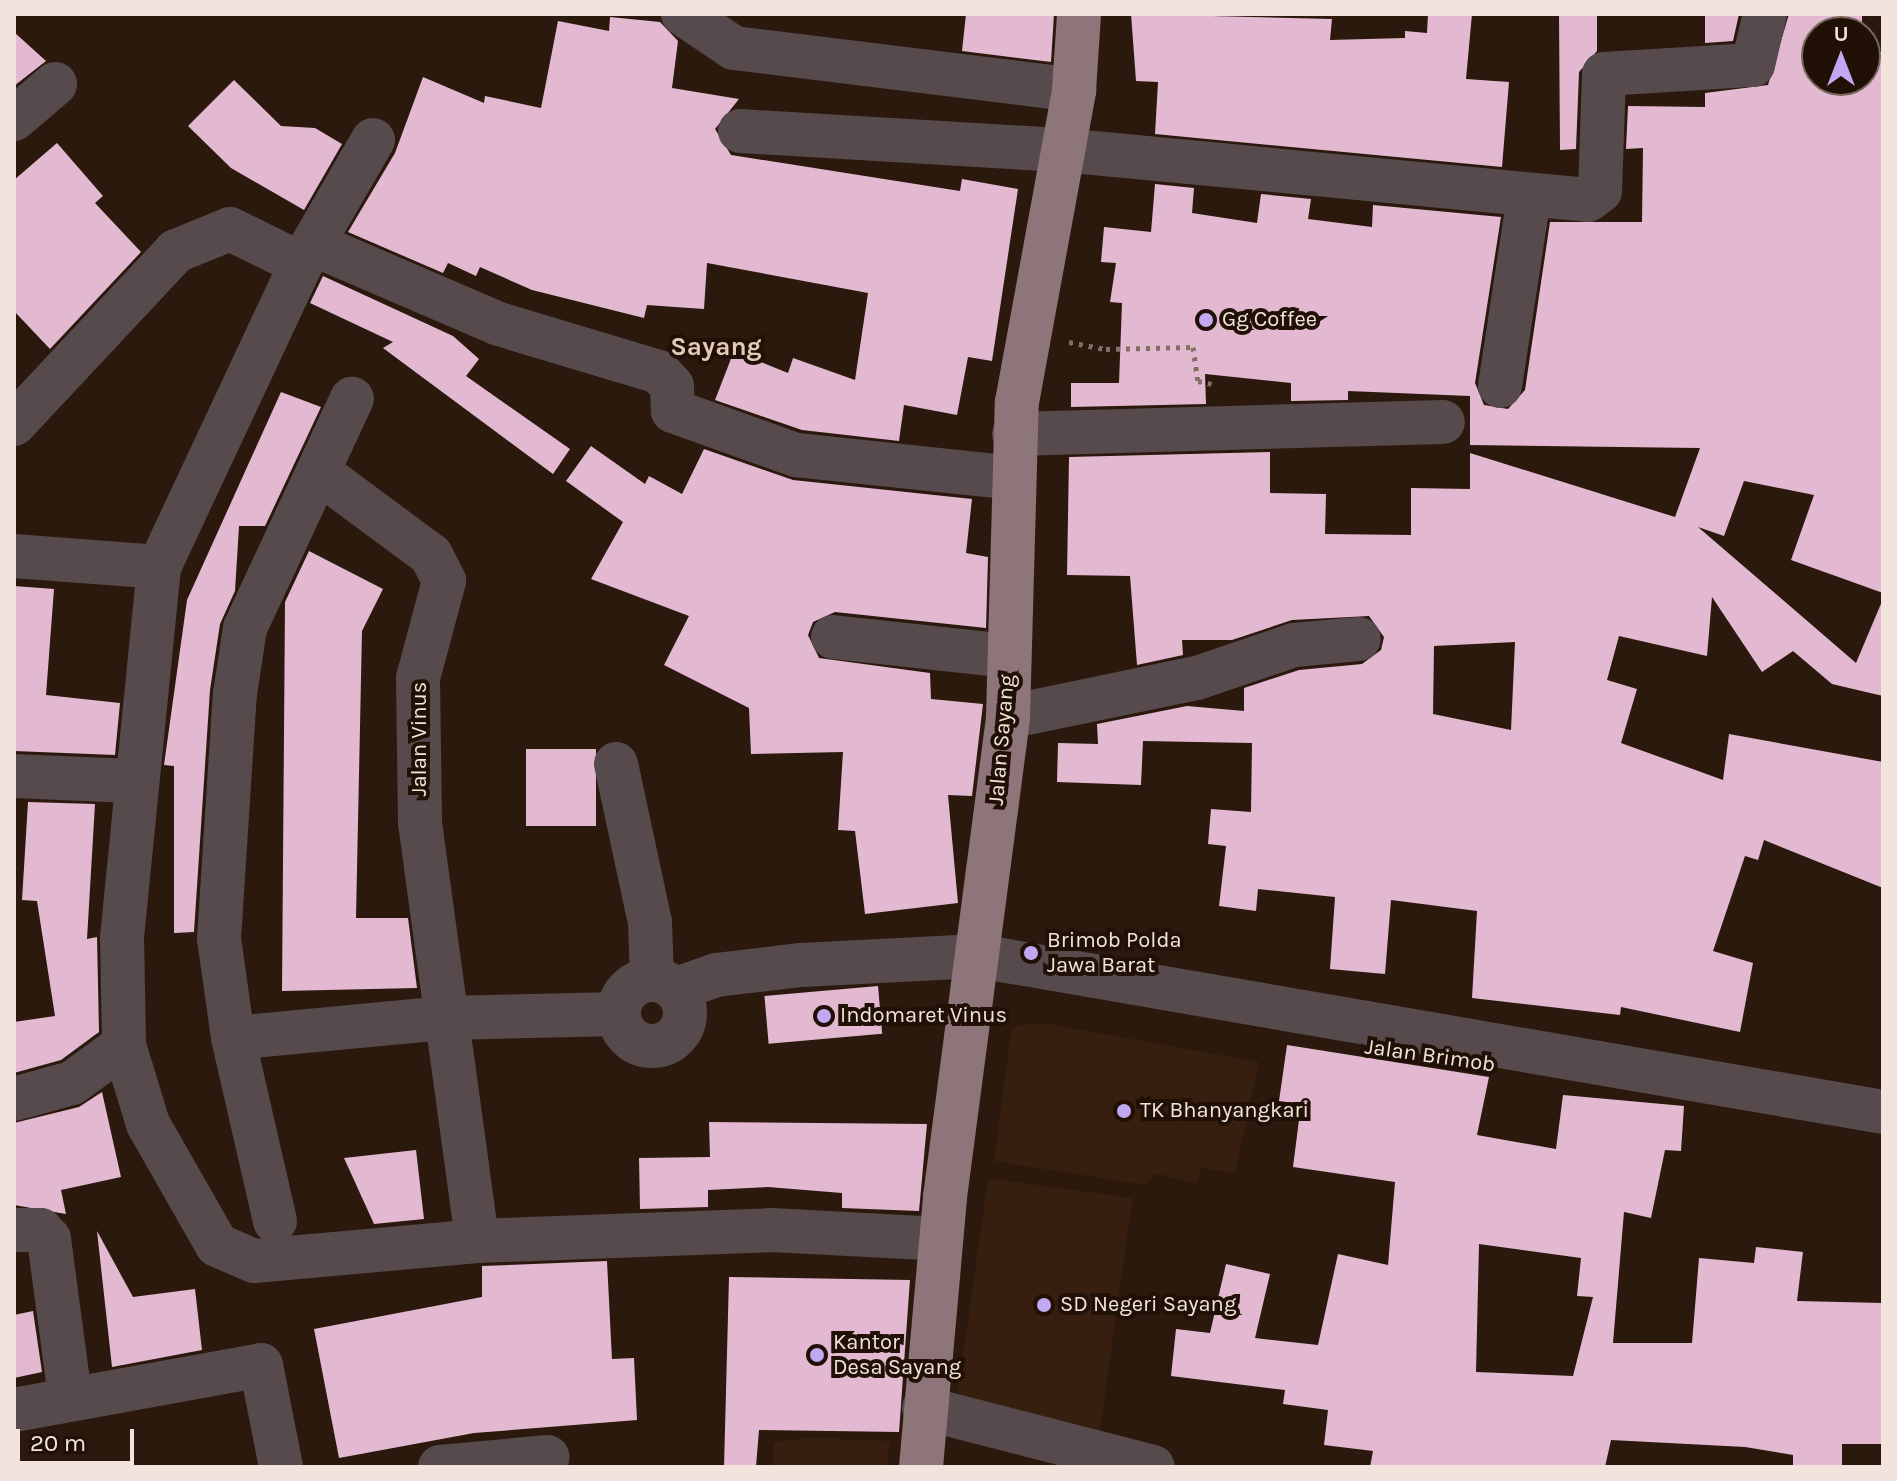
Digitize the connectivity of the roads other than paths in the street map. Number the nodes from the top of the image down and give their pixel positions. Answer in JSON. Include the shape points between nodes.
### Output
{"nodes":[{"id":1,"x":683,"y":14,"type":"edge"},
{"id":2,"x":1079,"y":14,"type":"edge"},
{"id":3,"x":1765,"y":14,"type":"edge"},
{"id":4,"x":55,"y":84,"type":"dead end"},
{"id":5,"x":1074,"y":90,"type":"junction"},
{"id":6,"x":14,"y":119,"type":"edge"},
{"id":7,"x":740,"y":131,"type":"dead end"},
{"id":8,"x":373,"y":140,"type":"dead end"},
{"id":9,"x":1062,"y":150,"type":"junction"},
{"id":10,"x":1529,"y":196,"type":"junction"},
{"id":11,"x":307,"y":254,"type":"junction"},
{"id":12,"x":1500,"y":386,"type":"dead end"},
{"id":13,"x":352,"y":399,"type":"dead end"},
{"id":14,"x":1443,"y":422,"type":"dead end"},
{"id":15,"x":14,"y":424,"type":"edge"},
{"id":16,"x":1014,"y":434,"type":"junction"},
{"id":17,"x":320,"y":473,"type":"junction"},
{"id":18,"x":1014,"y":478,"type":"junction"},
{"id":19,"x":14,"y":556,"type":"edge"},
{"id":20,"x":159,"y":567,"type":"junction"},
{"id":21,"x":833,"y":637,"type":"dead end"},
{"id":22,"x":1359,"y":639,"type":"dead end"},
{"id":23,"x":1009,"y":656,"type":"junction"},
{"id":24,"x":1008,"y":717,"type":"junction"},
{"id":25,"x":616,"y":764,"type":"dead end"},
{"id":26,"x":14,"y":776,"type":"edge"},
{"id":27,"x":132,"y":781,"type":"junction"},
{"id":28,"x":978,"y":968,"type":"junction"},
{"id":29,"x":664,"y":985,"type":"junction"},
{"id":30,"x":619,"y":1014,"type":"junction"},
{"id":31,"x":446,"y":1018,"type":"junction"},
{"id":32,"x":233,"y":1038,"type":"junction"},
{"id":33,"x":124,"y":1045,"type":"junction"},
{"id":34,"x":14,"y":1099,"type":"edge"},
{"id":35,"x":1883,"y":1112,"type":"edge"},
{"id":36,"x":1883,"y":1136,"type":"edge"},
{"id":37,"x":275,"y":1221,"type":"dead end"},
{"id":38,"x":14,"y":1230,"type":"edge"},
{"id":39,"x":941,"y":1239,"type":"junction"},
{"id":40,"x":477,"y":1241,"type":"junction"},
{"id":41,"x":70,"y":1396,"type":"junction"},
{"id":42,"x":924,"y":1408,"type":"junction"},
{"id":43,"x":14,"y":1410,"type":"edge"},
{"id":44,"x":548,"y":1457,"type":"dead end"},
{"id":45,"x":281,"y":1467,"type":"edge"},
{"id":46,"x":440,"y":1467,"type":"edge"},
{"id":47,"x":921,"y":1467,"type":"edge"},
{"id":48,"x":1153,"y":1467,"type":"edge"}],
"edges":[{"from":1,"to":5,"type":"street","via":[[734,48]]},
{"from":2,"to":5,"type":"main road","name":"Jalan Sayang"},
{"from":3,"to":10,"type":"street","via":[[1753,65],[1607,72],[1601,81],[1600,191],[1588,200]]},
{"from":4,"to":6,"type":"street"},
{"from":5,"to":9,"type":"main road","name":"Jalan Sayang"},
{"from":7,"to":9,"type":"street"},
{"from":8,"to":11,"type":"street"},
{"from":9,"to":10,"type":"street"},
{"from":9,"to":16,"type":"main road","name":"Jalan Sayang"},
{"from":10,"to":12,"type":"street"},
{"from":11,"to":15,"type":"street","via":[[230,229],[189,244]]},
{"from":11,"to":18,"type":"street","via":[[499,324],[659,372],[672,386],[673,411],[796,455]]},
{"from":11,"to":20,"type":"street"},
{"from":13,"to":17,"type":"street"},
{"from":14,"to":16,"type":"street"},
{"from":16,"to":18,"type":"main road","name":"Jalan Sayang"},
{"from":17,"to":31,"type":"street","name":"Jalan Vinus","via":[[431,555],[444,581],[418,678],[420,823]]},
{"from":17,"to":32,"type":"street","via":[[245,628],[219,939]]},
{"from":18,"to":23,"type":"main road","name":"Jalan Sayang"},
{"from":19,"to":20,"type":"street"},
{"from":20,"to":27,"type":"street"},
{"from":21,"to":23,"type":"street"},
{"from":22,"to":24,"type":"street","via":[[1294,645],[1197,678]]},
{"from":23,"to":24,"type":"main road","name":"Jalan Sayang"},
{"from":24,"to":28,"type":"main road","name":"Jalan Sayang"},
{"from":25,"to":29,"type":"street"},
{"from":26,"to":27,"type":"street"},
{"from":27,"to":33,"type":"street","via":[[122,937]]},
{"from":28,"to":29,"type":"street","via":[[936,962],[801,965]]},
{"from":28,"to":35,"type":"street","name":"Jalan Brimob"},
{"from":28,"to":36,"type":"street","name":"Jalan Brimob"},
{"from":28,"to":39,"type":"main road","name":"Jalan Sayang"},
{"from":29,"to":30,"type":"street","via":[[628,990]]},
{"from":29,"to":30,"type":"street","via":[[683,1026],[665,1044],[629,1037]]},
{"from":30,"to":31,"type":"street"},
{"from":31,"to":32,"type":"street"},
{"from":31,"to":40,"type":"street","name":"Jalan Vinus"},
{"from":32,"to":37,"type":"street"},
{"from":33,"to":34,"type":"street","via":[[72,1083]]},
{"from":33,"to":40,"type":"street","via":[[148,1124],[217,1245],[254,1261]]},
{"from":38,"to":41,"type":"street","via":[[41,1230],[49,1239]]},
{"from":39,"to":40,"type":"street","via":[[771,1230]]},
{"from":39,"to":42,"type":"main road","name":"Jalan Sayang"},
{"from":41,"to":43,"type":"street"},
{"from":41,"to":45,"type":"street","via":[[261,1365]]},
{"from":42,"to":47,"type":"main road","name":"Jalan Sayang"},
{"from":42,"to":48,"type":"street"},
{"from":44,"to":46,"type":"street"}]}
